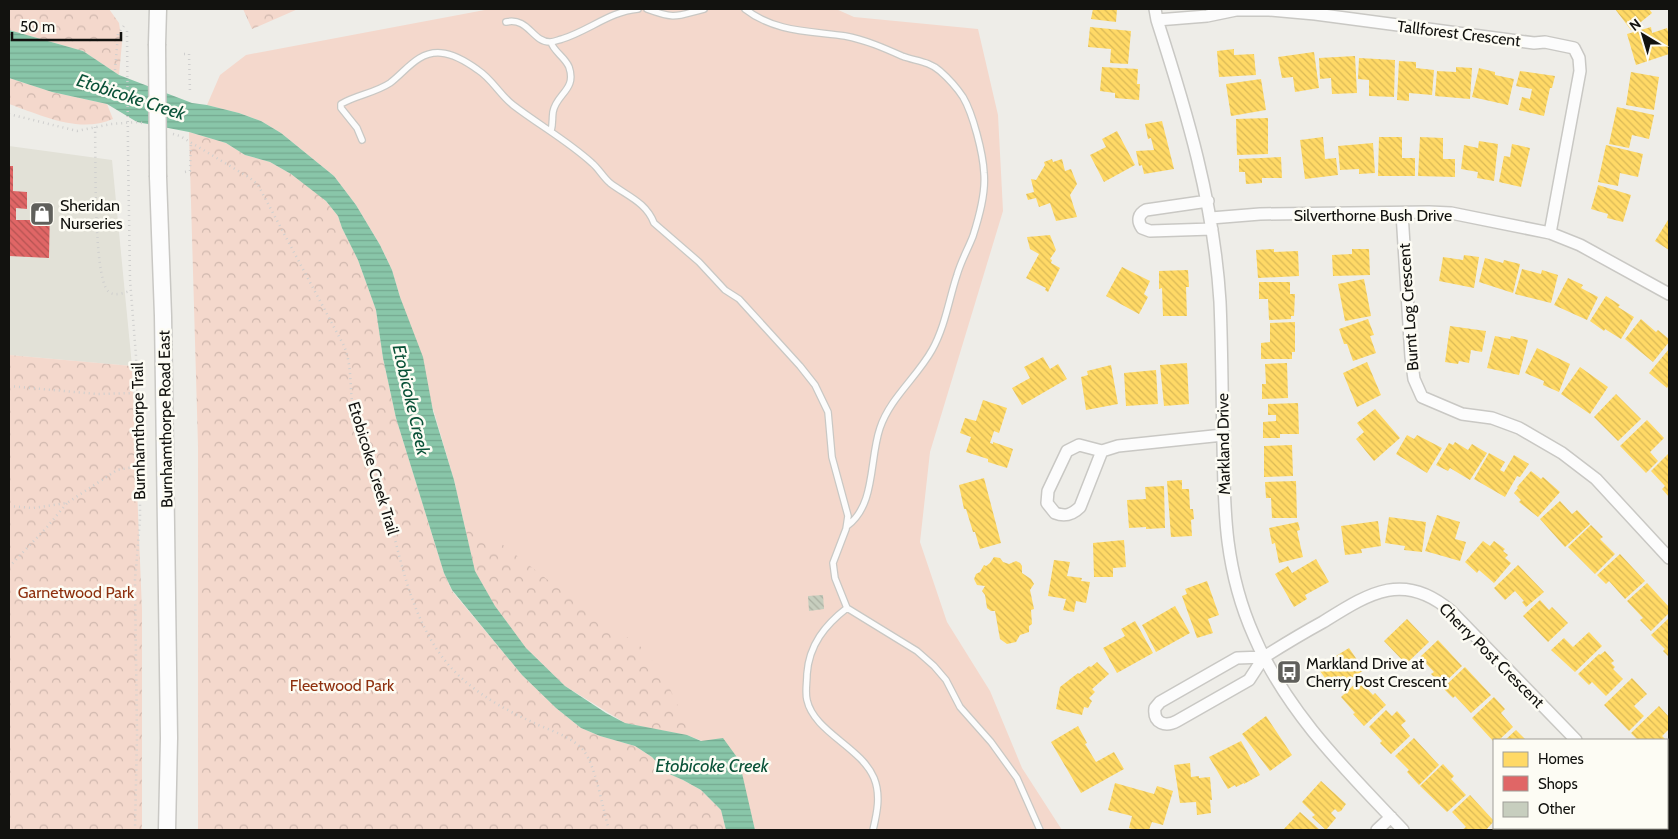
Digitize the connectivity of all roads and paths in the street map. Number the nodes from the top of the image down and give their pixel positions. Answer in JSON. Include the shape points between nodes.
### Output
{"nodes":[{"id":1,"x":158,"y":9,"type":"edge"},
{"id":2,"x":638,"y":9,"type":"edge"},
{"id":3,"x":647,"y":9,"type":"edge"},
{"id":4,"x":704,"y":9,"type":"edge"},
{"id":5,"x":745,"y":9,"type":"edge"},
{"id":6,"x":1156,"y":14,"type":"edge"},
{"id":7,"x":506,"y":22,"type":"dead end"},
{"id":8,"x":126,"y":23,"type":"dead end"},
{"id":9,"x":127,"y":31,"type":"dead end"},
{"id":10,"x":551,"y":42,"type":"junction"},
{"id":11,"x":184,"y":54,"type":"dead end"},
{"id":12,"x":115,"y":70,"type":"dead end"},
{"id":13,"x":190,"y":92,"type":"dead end"},
{"id":14,"x":9,"y":114,"type":"edge"},
{"id":15,"x":146,"y":125,"type":"dead end"},
{"id":16,"x":95,"y":127,"type":"junction"},
{"id":17,"x":551,"y":131,"type":"junction"},
{"id":18,"x":172,"y":133,"type":"dead end"},
{"id":19,"x":362,"y":140,"type":"dead end"},
{"id":20,"x":191,"y":143,"type":"junction"},
{"id":21,"x":185,"y":172,"type":"dead end"},
{"id":22,"x":1208,"y":201,"type":"junction"},
{"id":23,"x":1402,"y":213,"type":"junction"},
{"id":24,"x":1212,"y":224,"type":"junction"},
{"id":25,"x":1550,"y":233,"type":"junction"},
{"id":26,"x":131,"y":291,"type":"junction"},
{"id":27,"x":1669,"y":294,"type":"edge"},
{"id":28,"x":9,"y":386,"type":"edge"},
{"id":29,"x":138,"y":393,"type":"junction"},
{"id":30,"x":1223,"y":435,"type":"junction"},
{"id":31,"x":1102,"y":451,"type":"junction"},
{"id":32,"x":140,"y":466,"type":"junction"},
{"id":33,"x":67,"y":503,"type":"junction"},
{"id":34,"x":9,"y":506,"type":"edge"},
{"id":35,"x":847,"y":526,"type":"junction"},
{"id":36,"x":1669,"y":558,"type":"edge"},
{"id":37,"x":9,"y":567,"type":"edge"},
{"id":38,"x":847,"y":608,"type":"junction"},
{"id":39,"x":1264,"y":658,"type":"junction"},
{"id":40,"x":1575,"y":739,"type":"edge"},
{"id":41,"x":1391,"y":817,"type":"junction"},
{"id":42,"x":135,"y":830,"type":"edge"},
{"id":43,"x":167,"y":830,"type":"edge"},
{"id":44,"x":609,"y":830,"type":"edge"},
{"id":45,"x":873,"y":830,"type":"edge"},
{"id":46,"x":1040,"y":830,"type":"edge"},
{"id":47,"x":1377,"y":830,"type":"edge"},
{"id":48,"x":1403,"y":830,"type":"edge"}],
"edges":[{"from":1,"to":43,"type":"main road","name":"Burnhamthorpe Road East","bridge":true},
{"from":2,"to":10,"type":"lane","via":[[614,14],[582,31]]},
{"from":3,"to":4,"type":"lane","via":[[678,17]]},
{"from":5,"to":35,"type":"lane","via":[[779,27],[857,39],[933,66],[963,97],[977,134],[984,192],[973,236],[959,268],[940,335],[880,427],[862,508],[856,520]]},
{"from":6,"to":22,"type":"street","name":"Markland Drive","via":[[1186,110]]},
{"from":6,"to":25,"type":"street","name":"Tallforest Crescent","via":[[1207,16],[1236,10],[1269,10],[1574,48],[1580,71]]},
{"from":7,"to":10,"type":"lane","via":[[523,23],[540,39]]},
{"from":8,"to":12,"type":"path","via":[[118,34]]},
{"from":9,"to":26,"type":"path","name":"Burnhamthorpe Trail","bridge":true},
{"from":10,"to":17,"type":"lane","via":[[570,69],[571,82],[553,111]]},
{"from":11,"to":13,"type":"path","via":[[189,54]]},
{"from":14,"to":16,"type":"path","via":[[77,130]]},
{"from":15,"to":16,"type":"path","via":[[138,122]]},
{"from":16,"to":26,"type":"path","via":[[100,260],[108,290],[112,294]]},
{"from":17,"to":19,"type":"lane","via":[[513,105],[480,70],[453,55],[432,53],[414,61],[389,83],[341,104]]},
{"from":17,"to":35,"type":"lane","via":[[593,164],[609,182],[636,199],[654,223],[725,290],[739,299],[815,385],[828,412],[832,457],[848,516]]},
{"from":18,"to":20,"type":"path","name":"Etobicoke Creek Trail"},
{"from":20,"to":21,"type":"path","via":[[190,171]]},
{"from":20,"to":44,"type":"path","name":"Etobicoke Creek Trail","via":[[258,184],[347,352],[355,418],[378,478],[411,596],[429,637],[457,673],[487,698],[581,748],[591,766]]},
{"from":22,"to":24,"type":"street","name":"Markland Drive"},
{"from":22,"to":24,"type":"street","name":"Silverthorne Bush Drive","via":[[1146,210],[1139,222],[1144,230],[1150,231]]},
{"from":23,"to":24,"type":"street","name":"Silverthorne Bush Drive","via":[[1260,214]]},
{"from":23,"to":25,"type":"street","name":"Silverthorne Bush Drive","via":[[1451,213]]},
{"from":23,"to":36,"type":"street","name":"Burnt Log Crescent","via":[[1411,357],[1414,379],[1422,397],[1462,414],[1492,418],[1519,428],[1562,453],[1596,479]]},
{"from":24,"to":30,"type":"street","name":"Markland Drive","via":[[1220,301]]},
{"from":25,"to":27,"type":"street","name":"Silverthorne Bush Drive","via":[[1580,245]]},
{"from":26,"to":29,"type":"path","name":"Burnhamthorpe Trail"},
{"from":28,"to":29,"type":"path","via":[[98,394]]},
{"from":29,"to":32,"type":"path","name":"Burnhamthorpe Trail"},
{"from":30,"to":31,"type":"street","via":[[1118,446]]},
{"from":30,"to":39,"type":"street","name":"Markland Drive","via":[[1224,506],[1232,573],[1245,616]]},
{"from":31,"to":31,"type":"street","via":[[1080,508],[1073,514],[1055,513],[1049,506],[1047,494],[1067,451],[1079,445]]},
{"from":32,"to":33,"type":"path","via":[[117,470]]},
{"from":32,"to":42,"type":"path","name":"Burnhamthorpe Trail","via":[[135,580]]},
{"from":33,"to":34,"type":"path","via":[[33,508]]},
{"from":33,"to":37,"type":"path"},
{"from":35,"to":38,"type":"lane","via":[[833,563],[835,578]]},
{"from":38,"to":45,"type":"lane","via":[[835,617],[812,646],[807,668],[807,703],[821,723],[861,760],[873,776],[878,799]]},
{"from":38,"to":46,"type":"lane","via":[[917,651],[934,666],[946,680],[960,707],[1017,778]]},
{"from":39,"to":39,"type":"street","via":[[1236,658],[1160,702],[1155,708],[1155,717],[1164,725],[1177,721],[1249,680]]},
{"from":39,"to":40,"type":"street","name":"Cherry Post Crescent","via":[[1376,592],[1406,590],[1422,593],[1450,611]]},
{"from":39,"to":41,"type":"street","name":"Markland Drive","via":[[1304,721]]},
{"from":41,"to":47,"type":"street"},
{"from":41,"to":48,"type":"street","name":"Markland Drive"}]}
